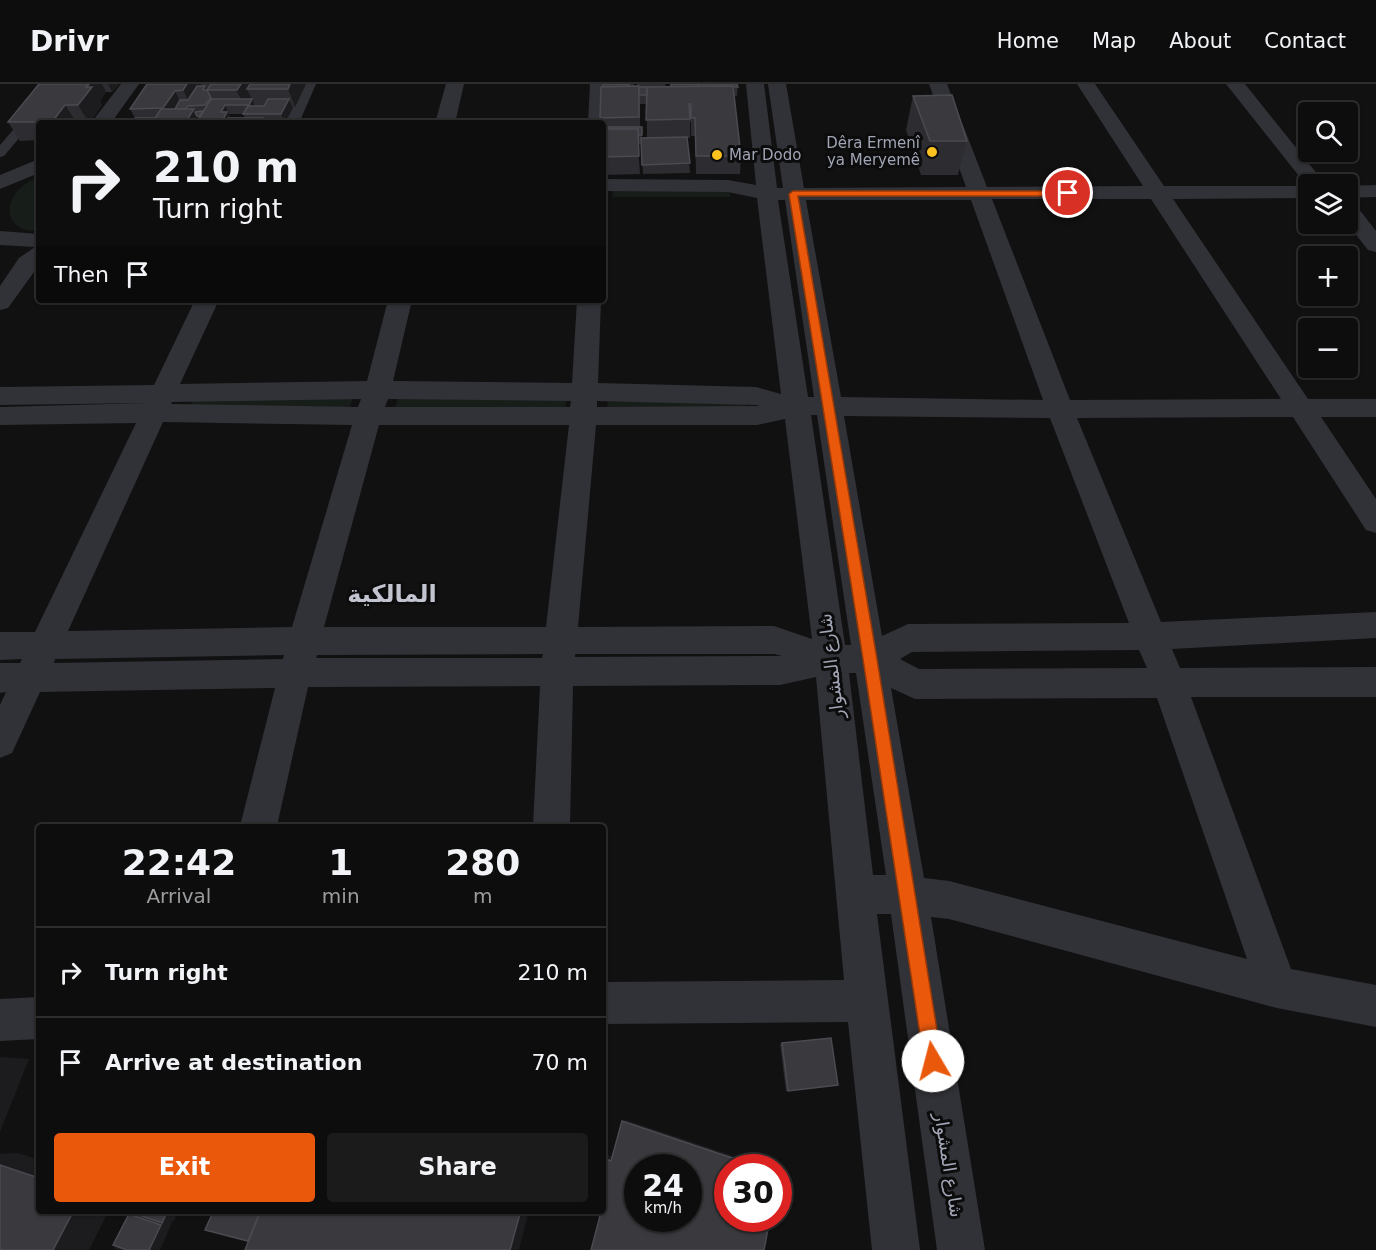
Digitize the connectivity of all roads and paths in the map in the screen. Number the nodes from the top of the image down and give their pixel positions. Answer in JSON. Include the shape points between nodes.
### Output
{"nodes":[{"id":1,"x":60,"y":84,"type":"edge"},
{"id":2,"x":130,"y":84,"type":"edge"},
{"id":3,"x":307,"y":84,"type":"edge"},
{"id":4,"x":454,"y":84,"type":"edge"},
{"id":5,"x":599,"y":84,"type":"edge"},
{"id":6,"x":755,"y":84,"type":"edge"},
{"id":7,"x":777,"y":84,"type":"edge"},
{"id":8,"x":938,"y":84,"type":"edge"},
{"id":9,"x":1086,"y":84,"type":"edge"},
{"id":10,"x":1235,"y":84,"type":"edge"},
{"id":11,"x":103,"y":120,"type":"edge"},
{"id":12,"x":290,"y":120,"type":"edge"},
{"id":13,"x":445,"y":120,"type":"edge"},
{"id":14,"x":598,"y":120,"type":"edge"},
{"id":15,"x":0,"y":153,"type":"edge"},
{"id":16,"x":36,"y":166,"type":"edge"},
{"id":17,"x":1307,"y":174,"type":"edge"},
{"id":18,"x":0,"y":183,"type":"edge"},
{"id":19,"x":606,"y":185,"type":"edge"},
{"id":20,"x":1376,"y":191,"type":"edge"},
{"id":21,"x":1298,"y":192,"type":"edge"},
{"id":22,"x":1358,"y":192,"type":"edge"},
{"id":23,"x":1156,"y":193,"type":"junction"},
{"id":24,"x":780,"y":194,"type":"junction"},
{"id":25,"x":980,"y":194,"type":"junction"},
{"id":26,"x":606,"y":202,"type":"edge"},
{"id":27,"x":1358,"y":223,"type":"edge"},
{"id":28,"x":5,"y":239,"type":"edge"},
{"id":29,"x":36,"y":241,"type":"edge"},
{"id":30,"x":1376,"y":245,"type":"edge"},
{"id":31,"x":36,"y":256,"type":"edge"},
{"id":32,"x":0,"y":269,"type":"edge"},
{"id":33,"x":0,"y":303,"type":"edge"},
{"id":34,"x":206,"y":303,"type":"edge"},
{"id":35,"x":399,"y":303,"type":"edge"},
{"id":36,"x":590,"y":303,"type":"edge"},
{"id":37,"x":0,"y":396,"type":"edge"},
{"id":38,"x":161,"y":403,"type":"junction"},
{"id":39,"x":373,"y":403,"type":"junction"},
{"id":40,"x":584,"y":404,"type":"junction"},
{"id":41,"x":829,"y":406,"type":"junction"},
{"id":42,"x":796,"y":407,"type":"junction"},
{"id":43,"x":1376,"y":408,"type":"edge"},
{"id":44,"x":1060,"y":409,"type":"junction"},
{"id":45,"x":1303,"y":409,"type":"junction"},
{"id":46,"x":0,"y":416,"type":"edge"},
{"id":47,"x":1376,"y":522,"type":"edge"},
{"id":48,"x":1376,"y":625,"type":"edge"},
{"id":49,"x":1150,"y":636,"type":"junction"},
{"id":50,"x":561,"y":640,"type":"junction"},
{"id":51,"x":306,"y":641,"type":"junction"},
{"id":52,"x":46,"y":645,"type":"junction"},
{"id":53,"x":0,"y":646,"type":"edge"},
{"id":54,"x":831,"y":659,"type":"junction"},
{"id":55,"x":870,"y":659,"type":"junction"},
{"id":56,"x":296,"y":672,"type":"junction"},
{"id":57,"x":557,"y":674,"type":"junction"},
{"id":58,"x":15,"y":678,"type":"edge"},
{"id":59,"x":1376,"y":682,"type":"edge"},
{"id":60,"x":1169,"y":683,"type":"junction"},
{"id":61,"x":0,"y":742,"type":"edge"},
{"id":62,"x":259,"y":824,"type":"edge"},
{"id":63,"x":552,"y":824,"type":"edge"},
{"id":64,"x":855,"y":894,"type":"junction"},
{"id":65,"x":908,"y":895,"type":"junction"},
{"id":66,"x":1277,"y":987,"type":"junction"},
{"id":67,"x":867,"y":1001,"type":"junction"},
{"id":68,"x":606,"y":1003,"type":"edge"},
{"id":69,"x":1376,"y":1006,"type":"edge"},
{"id":70,"x":36,"y":1018,"type":"edge"},
{"id":71,"x":0,"y":1020,"type":"edge"},
{"id":72,"x":896,"y":1250,"type":"edge"},
{"id":73,"x":962,"y":1250,"type":"edge"}],
"edges":[{"from":1,"to":15,"type":"lane"},
{"from":2,"to":11,"type":"street"},
{"from":3,"to":12,"type":"street"},
{"from":4,"to":13,"type":"street"},
{"from":5,"to":14,"type":"street"},
{"from":6,"to":24,"type":"street","name":"شارع المشوار"},
{"from":7,"to":24,"type":"street","name":"شارع المشوار"},
{"from":8,"to":25,"type":"street"},
{"from":9,"to":23,"type":"street"},
{"from":10,"to":17,"type":"street"},
{"from":16,"to":18,"type":"street"},
{"from":19,"to":24,"type":"street","via":[[728,186]]},
{"from":20,"to":22,"type":"street"},
{"from":21,"to":23,"type":"street"},
{"from":23,"to":25,"type":"street"},
{"from":23,"to":45,"type":"street"},
{"from":24,"to":25,"type":"street"},
{"from":24,"to":26,"type":"street","via":[[733,202]]},
{"from":24,"to":41,"type":"street","name":"شارع المشوار"},
{"from":24,"to":42,"type":"street","name":"شارع المشوار"},
{"from":25,"to":44,"type":"street"},
{"from":27,"to":30,"type":"street"},
{"from":28,"to":29,"type":"street"},
{"from":28,"to":32,"type":"street"},
{"from":31,"to":33,"type":"street"},
{"from":34,"to":38,"type":"street"},
{"from":35,"to":39,"type":"street"},
{"from":36,"to":40,"type":"street"},
{"from":37,"to":38,"type":"street"},
{"from":38,"to":39,"type":"street"},
{"from":38,"to":46,"type":"street"},
{"from":38,"to":52,"type":"street"},
{"from":39,"to":40,"type":"street"},
{"from":39,"to":51,"type":"street"},
{"from":40,"to":42,"type":"street","via":[[757,416]]},
{"from":40,"to":50,"type":"street"},
{"from":41,"to":42,"type":"street"},
{"from":41,"to":44,"type":"street"},
{"from":41,"to":55,"type":"street","name":"شارع المشوار"},
{"from":42,"to":54,"type":"street","name":"شارع المشوار"},
{"from":43,"to":45,"type":"street"},
{"from":44,"to":45,"type":"street"},
{"from":44,"to":49,"type":"street"},
{"from":45,"to":47,"type":"street"},
{"from":48,"to":49,"type":"street"},
{"from":49,"to":55,"type":"street","via":[[908,638]]},
{"from":49,"to":60,"type":"street"},
{"from":50,"to":51,"type":"street"},
{"from":50,"to":54,"type":"street","via":[[774,640]]},
{"from":50,"to":57,"type":"street"},
{"from":51,"to":52,"type":"street"},
{"from":51,"to":56,"type":"street"},
{"from":52,"to":53,"type":"street"},
{"from":52,"to":58,"type":"street"},
{"from":54,"to":55,"type":"street"},
{"from":54,"to":57,"type":"street","via":[[780,671]]},
{"from":54,"to":64,"type":"street","name":"شارع المشوار"},
{"from":55,"to":60,"type":"street","via":[[915,684]]},
{"from":55,"to":65,"type":"street","name":"شارع المشوار"},
{"from":56,"to":57,"type":"street"},
{"from":56,"to":58,"type":"street"},
{"from":56,"to":62,"type":"street"},
{"from":57,"to":63,"type":"street"},
{"from":58,"to":61,"type":"street"},
{"from":59,"to":60,"type":"street"},
{"from":60,"to":66,"type":"street"},
{"from":64,"to":65,"type":"street"},
{"from":64,"to":67,"type":"street","name":"شارع المشوار"},
{"from":65,"to":66,"type":"street","via":[[949,900]]},
{"from":65,"to":73,"type":"street","name":"شارع المشوار"},
{"from":66,"to":69,"type":"street"},
{"from":67,"to":68,"type":"street"},
{"from":67,"to":72,"type":"street","name":"شارع المشوار"},
{"from":70,"to":71,"type":"street"}]}
